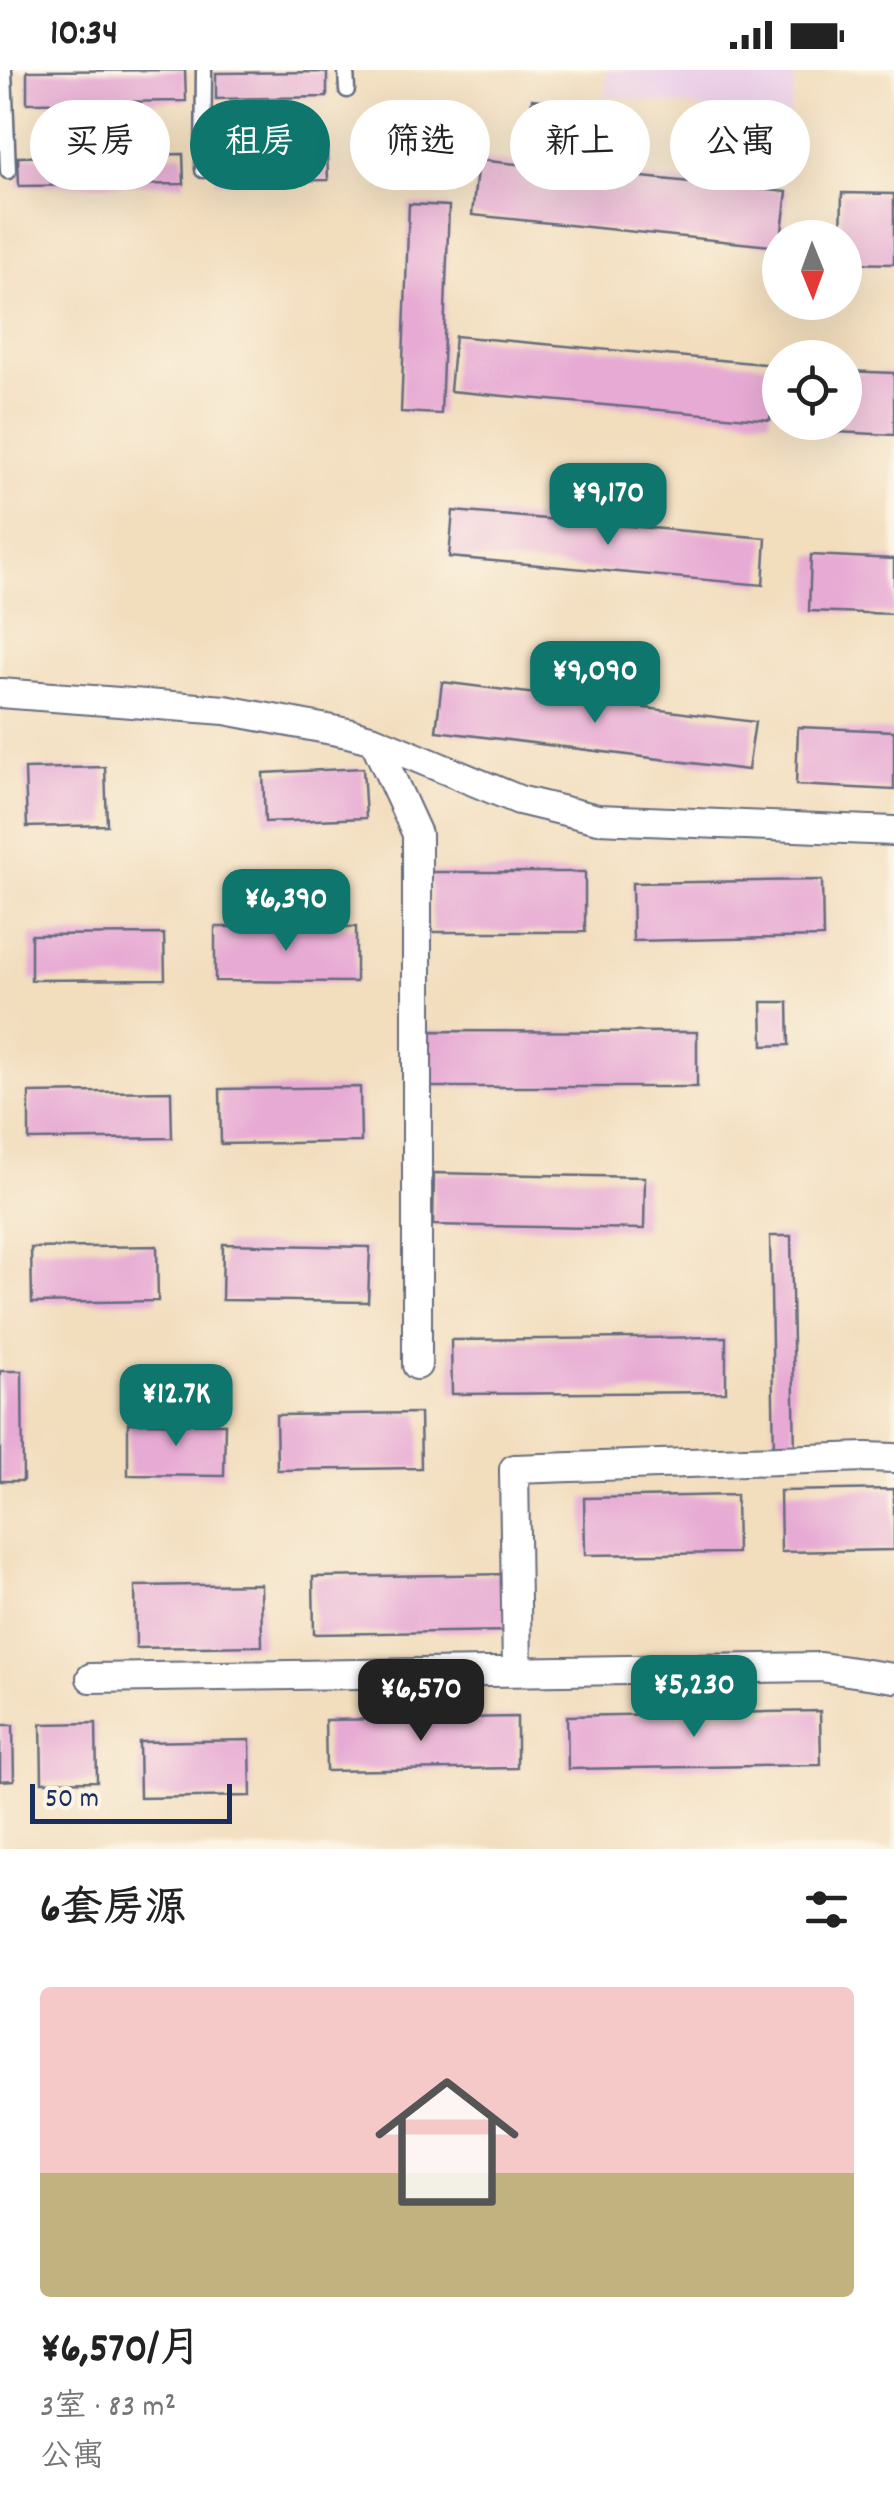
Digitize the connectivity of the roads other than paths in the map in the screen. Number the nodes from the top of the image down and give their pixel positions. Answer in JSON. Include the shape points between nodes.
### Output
{"nodes":[{"id":1,"x":4,"y":70,"type":"edge"},
{"id":2,"x":204,"y":70,"type":"edge"},
{"id":3,"x":346,"y":70,"type":"edge"},
{"id":4,"x":347,"y":90,"type":"dead end"},
{"id":5,"x":204,"y":100,"type":"edge"},
{"id":6,"x":8,"y":171,"type":"dead end"},
{"id":7,"x":0,"y":693,"type":"edge"},
{"id":8,"x":374,"y":740,"type":"junction"},
{"id":9,"x":894,"y":831,"type":"edge"},
{"id":10,"x":417,"y":1365,"type":"dead end"},
{"id":11,"x":894,"y":1458,"type":"edge"},
{"id":12,"x":517,"y":1671,"type":"junction"},
{"id":13,"x":91,"y":1678,"type":"dead end"},
{"id":14,"x":894,"y":1678,"type":"edge"}],
"edges":[{"from":1,"to":6,"type":"lane"},
{"from":2,"to":5,"type":"lane"},
{"from":3,"to":4,"type":"lane"},
{"from":7,"to":8,"type":"street","via":[[224,710]]},
{"from":8,"to":9,"type":"street","via":[[519,800],[598,820]]},
{"from":8,"to":10,"type":"street","via":[[417,834]]},
{"from":11,"to":12,"type":"street","via":[[514,1468]]},
{"from":12,"to":13,"type":"street"},
{"from":12,"to":14,"type":"street","via":[[821,1667]]}]}
